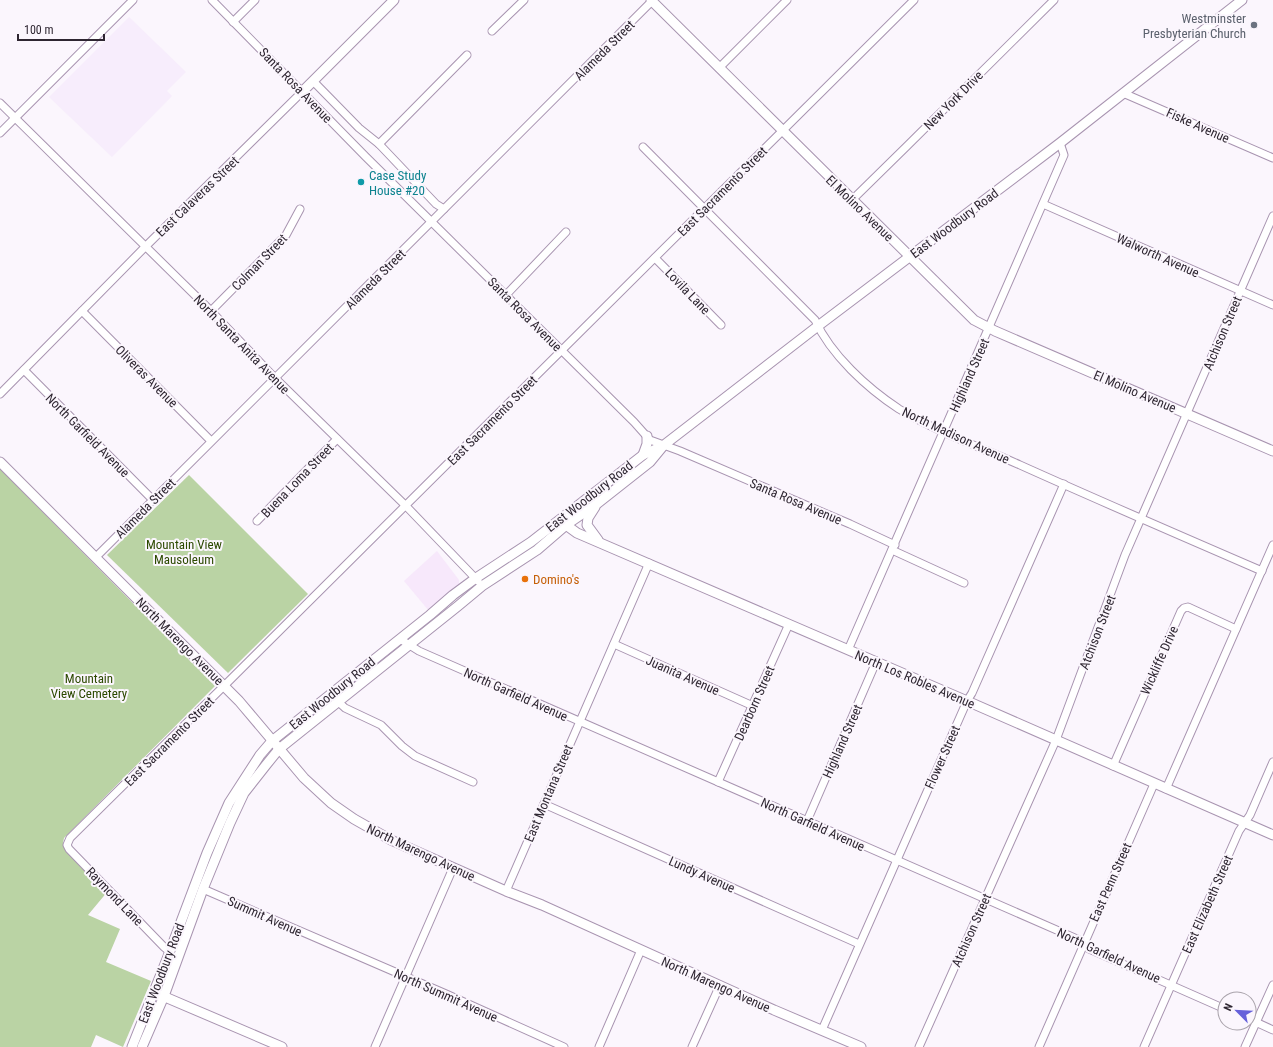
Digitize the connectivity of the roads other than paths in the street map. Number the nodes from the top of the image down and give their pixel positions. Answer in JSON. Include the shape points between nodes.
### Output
{"nodes":[{"id":1,"x":133,"y":0,"type":"edge"},
{"id":2,"x":212,"y":0,"type":"edge"},
{"id":3,"x":255,"y":0,"type":"edge"},
{"id":4,"x":394,"y":0,"type":"edge"},
{"id":5,"x":524,"y":0,"type":"edge"},
{"id":6,"x":652,"y":0,"type":"edge"},
{"id":7,"x":787,"y":0,"type":"edge"},
{"id":8,"x":914,"y":0,"type":"edge"},
{"id":9,"x":1054,"y":0,"type":"edge"},
{"id":10,"x":1242,"y":0,"type":"edge"},
{"id":11,"x":233,"y":22,"type":"junction"},
{"id":12,"x":492,"y":31,"type":"dead end"},
{"id":13,"x":467,"y":56,"type":"dead end"},
{"id":14,"x":719,"y":68,"type":"junction"},
{"id":15,"x":313,"y":80,"type":"junction"},
{"id":16,"x":302,"y":92,"type":"junction"},
{"id":17,"x":1123,"y":93,"type":"junction"},
{"id":18,"x":0,"y":103,"type":"edge"},
{"id":19,"x":15,"y":118,"type":"junction"},
{"id":20,"x":782,"y":131,"type":"junction"},
{"id":21,"x":0,"y":133,"type":"edge"},
{"id":22,"x":1060,"y":143,"type":"junction"},
{"id":23,"x":379,"y":144,"type":"junction"},
{"id":24,"x":643,"y":147,"type":"dead end"},
{"id":25,"x":1273,"y":158,"type":"edge"},
{"id":26,"x":852,"y":200,"type":"junction"},
{"id":27,"x":1043,"y":204,"type":"junction"},
{"id":28,"x":704,"y":208,"type":"junction"},
{"id":29,"x":300,"y":209,"type":"dead end"},
{"id":30,"x":444,"y":209,"type":"junction"},
{"id":31,"x":1273,"y":216,"type":"edge"},
{"id":32,"x":432,"y":221,"type":"junction"},
{"id":33,"x":566,"y":232,"type":"dead end"},
{"id":34,"x":146,"y":246,"type":"junction"},
{"id":35,"x":910,"y":257,"type":"junction"},
{"id":36,"x":655,"y":258,"type":"junction"},
{"id":37,"x":1240,"y":290,"type":"junction"},
{"id":38,"x":505,"y":296,"type":"junction"},
{"id":39,"x":1273,"y":305,"type":"edge"},
{"id":40,"x":82,"y":311,"type":"junction"},
{"id":41,"x":211,"y":311,"type":"junction"},
{"id":42,"x":721,"y":325,"type":"dead end"},
{"id":43,"x":818,"y":326,"type":"junction"},
{"id":44,"x":989,"y":328,"type":"junction"},
{"id":45,"x":561,"y":351,"type":"junction"},
{"id":46,"x":24,"y":370,"type":"junction"},
{"id":47,"x":275,"y":378,"type":"junction"},
{"id":48,"x":0,"y":394,"type":"edge"},
{"id":49,"x":1188,"y":414,"type":"junction"},
{"id":50,"x":944,"y":432,"type":"junction"},
{"id":51,"x":647,"y":436,"type":"junction"},
{"id":52,"x":337,"y":439,"type":"junction"},
{"id":53,"x":211,"y":441,"type":"junction"},
{"id":54,"x":664,"y":445,"type":"junction"},
{"id":55,"x":1273,"y":451,"type":"edge"},
{"id":56,"x":643,"y":454,"type":"junction"},
{"id":57,"x":0,"y":462,"type":"edge"},
{"id":58,"x":1064,"y":484,"type":"junction"},
{"id":59,"x":153,"y":500,"type":"junction"},
{"id":60,"x":598,"y":504,"type":"junction"},
{"id":61,"x":406,"y":506,"type":"junction"},
{"id":62,"x":1141,"y":518,"type":"junction"},
{"id":63,"x":257,"y":521,"type":"dead end"},
{"id":64,"x":563,"y":522,"type":"junction"},
{"id":65,"x":599,"y":542,"type":"junction"},
{"id":66,"x":1273,"y":545,"type":"edge"},
{"id":67,"x":894,"y":547,"type":"junction"},
{"id":68,"x":513,"y":554,"type":"junction"},
{"id":69,"x":96,"y":557,"type":"junction"},
{"id":70,"x":519,"y":562,"type":"junction"},
{"id":71,"x":649,"y":563,"type":"junction"},
{"id":72,"x":1262,"y":570,"type":"junction"},
{"id":73,"x":476,"y":578,"type":"junction"},
{"id":74,"x":964,"y":583,"type":"dead end"},
{"id":75,"x":482,"y":586,"type":"junction"},
{"id":76,"x":789,"y":624,"type":"junction"},
{"id":77,"x":1236,"y":629,"type":"junction"},
{"id":78,"x":400,"y":640,"type":"junction"},
{"id":79,"x":614,"y":644,"type":"junction"},
{"id":80,"x":409,"y":645,"type":"junction"},
{"id":81,"x":848,"y":650,"type":"junction"},
{"id":82,"x":876,"y":662,"type":"junction"},
{"id":83,"x":224,"y":686,"type":"junction"},
{"id":84,"x":330,"y":694,"type":"junction"},
{"id":85,"x":966,"y":701,"type":"junction"},
{"id":86,"x":339,"y":702,"type":"junction"},
{"id":87,"x":753,"y":706,"type":"junction"},
{"id":88,"x":579,"y":721,"type":"junction"},
{"id":89,"x":1056,"y":740,"type":"junction"},
{"id":90,"x":272,"y":741,"type":"junction"},
{"id":91,"x":279,"y":750,"type":"junction"},
{"id":92,"x":1273,"y":762,"type":"edge"},
{"id":93,"x":1113,"y":766,"type":"junction"},
{"id":94,"x":473,"y":782,"type":"dead end"},
{"id":95,"x":718,"y":782,"type":"junction"},
{"id":96,"x":1154,"y":784,"type":"junction"},
{"id":97,"x":1166,"y":789,"type":"junction"},
{"id":98,"x":544,"y":804,"type":"junction"},
{"id":99,"x":807,"y":821,"type":"junction"},
{"id":100,"x":1244,"y":823,"type":"junction"},
{"id":101,"x":1273,"y":836,"type":"edge"},
{"id":102,"x":70,"y":838,"type":"joint"},
{"id":103,"x":896,"y":860,"type":"junction"},
{"id":104,"x":453,"y":868,"type":"junction"},
{"id":105,"x":203,"y":889,"type":"junction"},
{"id":106,"x":506,"y":891,"type":"junction"},
{"id":107,"x":985,"y":900,"type":"junction"},
{"id":108,"x":1084,"y":942,"type":"junction"},
{"id":109,"x":328,"y":944,"type":"joint"},
{"id":110,"x":859,"y":944,"type":"junction"},
{"id":111,"x":641,"y":950,"type":"junction"},
{"id":112,"x":170,"y":952,"type":"junction"},
{"id":113,"x":406,"y":977,"type":"junction"},
{"id":114,"x":720,"y":985,"type":"junction"},
{"id":115,"x":1172,"y":985,"type":"junction"},
{"id":116,"x":1273,"y":985,"type":"edge"},
{"id":117,"x":154,"y":992,"type":"junction"},
{"id":118,"x":164,"y":996,"type":"junction"},
{"id":119,"x":1217,"y":1005,"type":"edge"},
{"id":120,"x":1257,"y":1023,"type":"joint"},
{"id":121,"x":822,"y":1030,"type":"junction"},
{"id":122,"x":1273,"y":1030,"type":"edge"},
{"id":123,"x":1253,"y":1031,"type":"edge"},
{"id":124,"x":132,"y":1047,"type":"edge"},
{"id":125,"x":142,"y":1047,"type":"edge"},
{"id":126,"x":282,"y":1047,"type":"edge"},
{"id":127,"x":375,"y":1047,"type":"edge"},
{"id":128,"x":564,"y":1047,"type":"edge"},
{"id":129,"x":599,"y":1047,"type":"edge"},
{"id":130,"x":692,"y":1047,"type":"edge"},
{"id":131,"x":862,"y":1047,"type":"edge"},
{"id":132,"x":919,"y":1047,"type":"edge"},
{"id":133,"x":1039,"y":1047,"type":"edge"},
{"id":134,"x":1144,"y":1047,"type":"edge"},
{"id":135,"x":1245,"y":1047,"type":"edge"}],
"edges":[{"from":1,"to":19,"type":"street"},
{"from":2,"to":11,"type":"street","name":"Santa Rosa Avenue"},
{"from":3,"to":11,"type":"street"},
{"from":4,"to":15,"type":"street","name":"East Calaveras Street"},
{"from":5,"to":12,"type":"street"},
{"from":6,"to":14,"type":"street","name":"El Molino Avenue"},
{"from":6,"to":30,"type":"street","name":"Alameda Street"},
{"from":7,"to":14,"type":"street"},
{"from":8,"to":20,"type":"street","name":"East Sacramento Street"},
{"from":9,"to":26,"type":"street","name":"New York Drive"},
{"from":10,"to":17,"type":"street","name":"East Woodbury Road"},
{"from":11,"to":16,"type":"street","name":"Santa Rosa Avenue"},
{"from":13,"to":23,"type":"street"},
{"from":14,"to":20,"type":"street","name":"El Molino Avenue"},
{"from":15,"to":16,"type":"street","name":"East Calaveras Street"},
{"from":15,"to":23,"type":"street","name":"Santa Rosa Avenue","via":[[359,128]]},
{"from":16,"to":32,"type":"street","name":"Santa Rosa Avenue"},
{"from":16,"to":34,"type":"street","name":"East Calaveras Street"},
{"from":17,"to":22,"type":"street","name":"East Woodbury Road"},
{"from":17,"to":25,"type":"street","name":"Fiske Avenue"},
{"from":18,"to":19,"type":"street","name":"North Santa Anita Avenue"},
{"from":19,"to":21,"type":"street"},
{"from":19,"to":34,"type":"street","name":"North Santa Anita Avenue"},
{"from":20,"to":26,"type":"street","name":"El Molino Avenue"},
{"from":20,"to":28,"type":"street","name":"East Sacramento Street"},
{"from":22,"to":27,"type":"street","name":"Highland Street","via":[[1064,155]]},
{"from":22,"to":35,"type":"street","name":"East Woodbury Road"},
{"from":23,"to":30,"type":"street","name":"Santa Rosa Avenue","via":[[436,204]]},
{"from":24,"to":28,"type":"street","name":"North Madison Avenue"},
{"from":26,"to":35,"type":"street","name":"El Molino Avenue"},
{"from":27,"to":37,"type":"street","name":"Walworth Avenue"},
{"from":27,"to":44,"type":"street","name":"Highland Street"},
{"from":28,"to":36,"type":"street","name":"East Sacramento Street"},
{"from":28,"to":43,"type":"street","name":"North Madison Avenue","via":[[815,320]]},
{"from":29,"to":41,"type":"street","name":"Colman Street","via":[[286,235]]},
{"from":30,"to":32,"type":"street","name":"Alameda Street"},
{"from":31,"to":37,"type":"street","name":"Atchison Street"},
{"from":32,"to":38,"type":"street","name":"Santa Rosa Avenue"},
{"from":32,"to":47,"type":"street","name":"Alameda Street"},
{"from":33,"to":38,"type":"street"},
{"from":34,"to":40,"type":"street","name":"East Calaveras Street"},
{"from":34,"to":41,"type":"street","name":"North Santa Anita Avenue"},
{"from":35,"to":43,"type":"street","name":"East Woodbury Road"},
{"from":35,"to":44,"type":"street","name":"El Molino Avenue","via":[[965,312]]},
{"from":36,"to":42,"type":"street","name":"Lovila Lane"},
{"from":36,"to":45,"type":"street","name":"East Sacramento Street"},
{"from":37,"to":39,"type":"street","name":"Walworth Avenue"},
{"from":37,"to":49,"type":"street","name":"Atchison Street"},
{"from":38,"to":45,"type":"street","name":"Santa Rosa Avenue"},
{"from":40,"to":46,"type":"street","name":"East Calaveras Street"},
{"from":40,"to":53,"type":"street","name":"Oliveras Avenue"},
{"from":41,"to":47,"type":"street","name":"North Santa Anita Avenue"},
{"from":43,"to":50,"type":"street","name":"North Madison Avenue","via":[[841,359],[863,381],[899,409]]},
{"from":43,"to":54,"type":"street","name":"East Woodbury Road"},
{"from":44,"to":49,"type":"street","name":"El Molino Avenue"},
{"from":44,"to":50,"type":"street","name":"Highland Street"},
{"from":45,"to":51,"type":"street","name":"Santa Rosa Avenue"},
{"from":45,"to":61,"type":"street","name":"East Sacramento Street"},
{"from":46,"to":48,"type":"street","name":"East Calaveras Street"},
{"from":46,"to":59,"type":"street","name":"North Garfield Avenue"},
{"from":47,"to":52,"type":"street","name":"North Santa Anita Avenue"},
{"from":47,"to":53,"type":"street","name":"Alameda Street"},
{"from":49,"to":55,"type":"street","name":"El Molino Avenue"},
{"from":49,"to":62,"type":"street","name":"Atchison Street"},
{"from":50,"to":58,"type":"street","name":"North Madison Avenue"},
{"from":50,"to":67,"type":"street","name":"Highland Street"},
{"from":51,"to":54,"type":"street","name":"Santa Rosa Avenue","via":[[650,440]]},
{"from":51,"to":56,"type":"street"},
{"from":52,"to":61,"type":"street","name":"North Santa Anita Avenue"},
{"from":52,"to":63,"type":"street","name":"Buena Loma Street"},
{"from":53,"to":59,"type":"street","name":"Alameda Street"},
{"from":54,"to":56,"type":"street","name":"East Woodbury Road"},
{"from":54,"to":60,"type":"street","name":"East Woodbury Road","via":[[650,462]]},
{"from":54,"to":67,"type":"street","name":"Santa Rosa Avenue","via":[[850,524]]},
{"from":56,"to":64,"type":"street","name":"East Woodbury Road"},
{"from":57,"to":69,"type":"street","name":"North Marengo Avenue"},
{"from":58,"to":62,"type":"street","name":"North Madison Avenue"},
{"from":58,"to":85,"type":"street","name":"Flower Street","via":[[972,693]]},
{"from":59,"to":69,"type":"street","name":"Alameda Street"},
{"from":60,"to":64,"type":"street","name":"East Woodbury Road"},
{"from":60,"to":65,"type":"street","via":[[588,518],[587,525]]},
{"from":61,"to":73,"type":"street","name":"North Santa Anita Avenue"},
{"from":61,"to":83,"type":"street","name":"East Sacramento Street"},
{"from":62,"to":72,"type":"street","name":"North Madison Avenue"},
{"from":62,"to":89,"type":"street","name":"Atchison Street"},
{"from":64,"to":65,"type":"street","name":"North Los Robles Avenue","via":[[575,532]]},
{"from":64,"to":68,"type":"street","name":"East Woodbury Road"},
{"from":64,"to":70,"type":"street","name":"East Woodbury Road","via":[[536,550]]},
{"from":65,"to":71,"type":"street","name":"North Los Robles Avenue"},
{"from":66,"to":72,"type":"street"},
{"from":67,"to":74,"type":"street","name":"Santa Rosa Avenue"},
{"from":67,"to":81,"type":"street","name":"Highland Street"},
{"from":68,"to":70,"type":"street"},
{"from":68,"to":73,"type":"street","name":"East Woodbury Road"},
{"from":69,"to":83,"type":"street","name":"North Marengo Avenue"},
{"from":70,"to":75,"type":"street","name":"East Woodbury Road"},
{"from":71,"to":76,"type":"street","name":"North Los Robles Avenue"},
{"from":71,"to":79,"type":"street","name":"East Montana Street"},
{"from":72,"to":77,"type":"street"},
{"from":73,"to":75,"type":"street","name":"North Santa Anita Avenue"},
{"from":73,"to":78,"type":"street","name":"East Woodbury Road"},
{"from":75,"to":80,"type":"street","name":"East Woodbury Road"},
{"from":76,"to":81,"type":"street","name":"North Los Robles Avenue"},
{"from":76,"to":87,"type":"street","name":"Dearborn Street"},
{"from":77,"to":93,"type":"street","name":"Wickliffe Drive","via":[[1188,607],[1181,610]]},
{"from":77,"to":97,"type":"street"},
{"from":78,"to":80,"type":"street","name":"North Garfield Avenue"},
{"from":78,"to":84,"type":"street","name":"East Woodbury Road"},
{"from":79,"to":87,"type":"street","name":"Juanita Avenue"},
{"from":79,"to":88,"type":"street","name":"East Montana Street"},
{"from":80,"to":86,"type":"street","name":"East Woodbury Road"},
{"from":80,"to":88,"type":"street","name":"North Garfield Avenue"},
{"from":81,"to":82,"type":"street","name":"North Los Robles Avenue"},
{"from":82,"to":85,"type":"street","name":"North Los Robles Avenue"},
{"from":82,"to":99,"type":"street","name":"Highland Street"},
{"from":83,"to":90,"type":"street","name":"North Marengo Avenue"},
{"from":83,"to":102,"type":"street","name":"East Sacramento Street"},
{"from":84,"to":86,"type":"street"},
{"from":84,"to":90,"type":"street","name":"East Woodbury Road"},
{"from":85,"to":89,"type":"street","name":"North Los Robles Avenue"},
{"from":85,"to":103,"type":"street","name":"Flower Street"},
{"from":86,"to":91,"type":"street","name":"East Woodbury Road"},
{"from":86,"to":94,"type":"street","via":[[345,708],[381,725],[415,756]]},
{"from":87,"to":95,"type":"street","name":"Dearborn Street"},
{"from":88,"to":95,"type":"street","name":"North Garfield Avenue"},
{"from":88,"to":98,"type":"street","name":"East Montana Street"},
{"from":89,"to":93,"type":"street","name":"North Los Robles Avenue"},
{"from":89,"to":107,"type":"street","name":"Atchison Street"},
{"from":90,"to":91,"type":"street","name":"North Marengo Avenue"},
{"from":90,"to":112,"type":"street","name":"East Woodbury Road","via":[[229,803],[204,860]]},
{"from":91,"to":104,"type":"street","name":"North Marengo Avenue","via":[[304,778],[354,819],[391,840]]},
{"from":91,"to":105,"type":"street","name":"East Woodbury Road","via":[[244,793]]},
{"from":92,"to":100,"type":"street","name":"East Elizabeth Street"},
{"from":93,"to":96,"type":"street","name":"North Los Robles Avenue"},
{"from":95,"to":99,"type":"street","name":"North Garfield Avenue"},
{"from":96,"to":97,"type":"street","name":"North Los Robles Avenue"},
{"from":96,"to":108,"type":"street","name":"East Penn Street"},
{"from":97,"to":100,"type":"street","name":"North Los Robles Avenue"},
{"from":98,"to":106,"type":"street","name":"East Montana Street"},
{"from":98,"to":110,"type":"street","name":"Lundy Avenue"},
{"from":99,"to":103,"type":"street","name":"North Garfield Avenue"},
{"from":100,"to":101,"type":"street","name":"North Los Robles Avenue"},
{"from":100,"to":115,"type":"street","name":"East Elizabeth Street"},
{"from":102,"to":112,"type":"street","name":"Raymond Lane","via":[[67,845],[69,849]]},
{"from":103,"to":107,"type":"street","name":"North Garfield Avenue"},
{"from":103,"to":110,"type":"street","name":"Flower Street"},
{"from":104,"to":106,"type":"street","name":"North Marengo Avenue"},
{"from":104,"to":113,"type":"street"},
{"from":105,"to":109,"type":"street","name":"Summit Avenue"},
{"from":105,"to":118,"type":"street","name":"East Woodbury Road"},
{"from":106,"to":111,"type":"street","name":"North Marengo Avenue"},
{"from":107,"to":108,"type":"street","name":"North Garfield Avenue"},
{"from":107,"to":132,"type":"street","name":"Atchison Street"},
{"from":108,"to":115,"type":"street","name":"North Garfield Avenue","via":[[1089,949]]},
{"from":108,"to":133,"type":"street","name":"East Penn Street"},
{"from":109,"to":113,"type":"street","name":"North Summit Avenue"},
{"from":110,"to":121,"type":"street","name":"Flower Street"},
{"from":111,"to":114,"type":"street","name":"North Marengo Avenue"},
{"from":111,"to":129,"type":"street"},
{"from":112,"to":117,"type":"street","name":"East Woodbury Road"},
{"from":113,"to":127,"type":"street"},
{"from":113,"to":128,"type":"street","name":"North Summit Avenue"},
{"from":114,"to":121,"type":"street","name":"North Marengo Avenue"},
{"from":114,"to":130,"type":"street"},
{"from":115,"to":119,"type":"street","name":"North Garfield Avenue"},
{"from":115,"to":134,"type":"street","name":"East Elizabeth Street"},
{"from":116,"to":120,"type":"street"},
{"from":117,"to":118,"type":"street"},
{"from":117,"to":124,"type":"street","name":"East Woodbury Road"},
{"from":118,"to":125,"type":"street","name":"East Woodbury Road"},
{"from":118,"to":126,"type":"street"},
{"from":120,"to":122,"type":"street"},
{"from":121,"to":131,"type":"street","name":"North Marengo Avenue"},
{"from":123,"to":135,"type":"street"}]}
